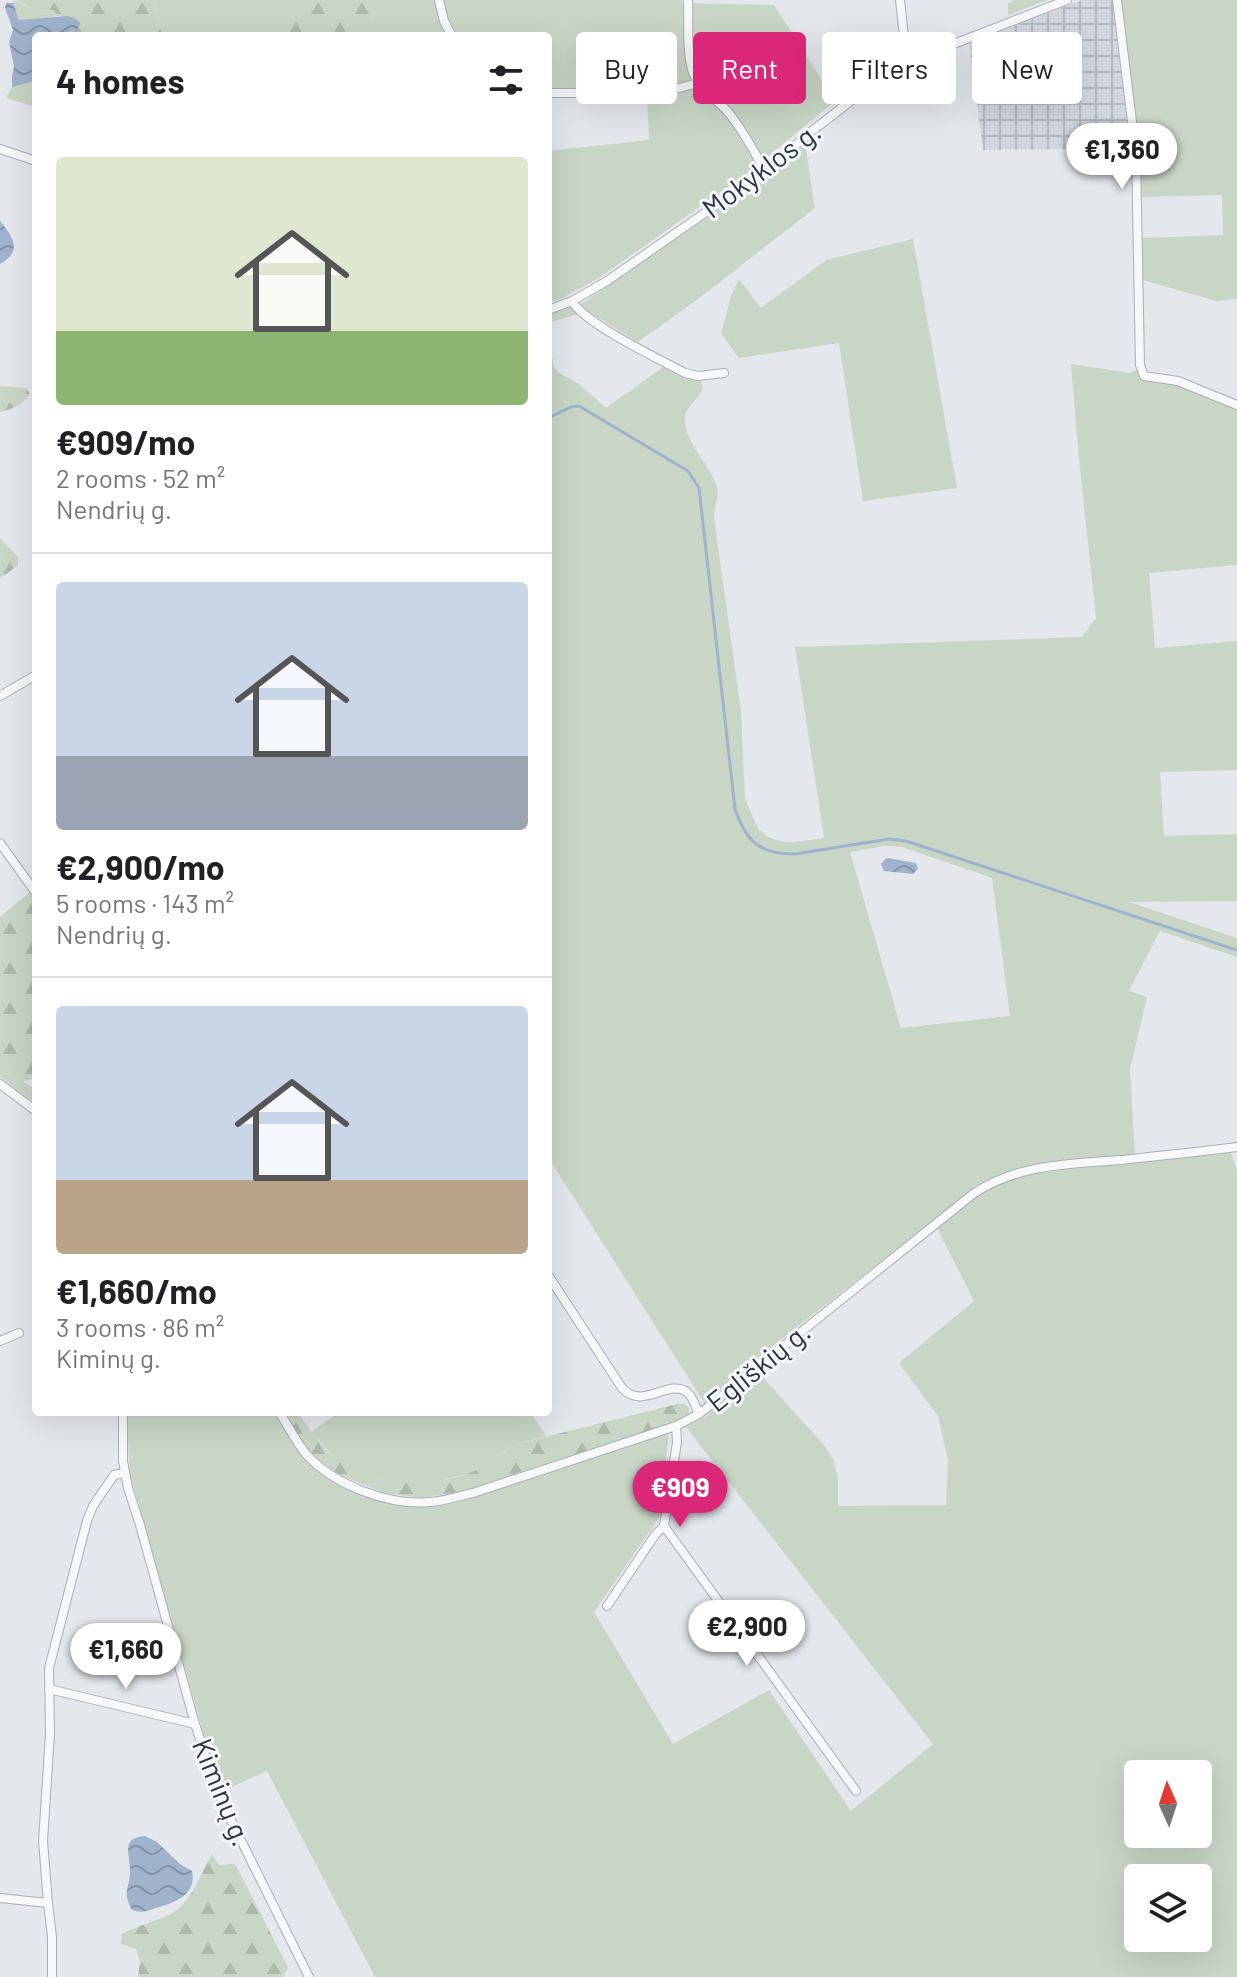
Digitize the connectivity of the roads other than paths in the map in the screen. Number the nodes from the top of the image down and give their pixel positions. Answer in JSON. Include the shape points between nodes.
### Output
{"nodes":[{"id":1,"x":439,"y":0,"type":"edge"},
{"id":2,"x":688,"y":0,"type":"edge"},
{"id":3,"x":900,"y":0,"type":"edge"},
{"id":4,"x":1067,"y":0,"type":"edge"},
{"id":5,"x":1117,"y":0,"type":"edge"},
{"id":6,"x":450,"y":32,"type":"edge"},
{"id":7,"x":903,"y":32,"type":"edge"},
{"id":8,"x":956,"y":43,"type":"edge"},
{"id":9,"x":693,"y":70,"type":"edge"},
{"id":10,"x":693,"y":84,"type":"edge"},
{"id":11,"x":552,"y":93,"type":"edge"},
{"id":12,"x":720,"y":104,"type":"edge"},
{"id":13,"x":847,"y":104,"type":"edge"},
{"id":14,"x":0,"y":149,"type":"edge"},
{"id":15,"x":32,"y":160,"type":"edge"},
{"id":16,"x":765,"y":171,"type":"junction"},
{"id":17,"x":572,"y":301,"type":"junction"},
{"id":18,"x":552,"y":308,"type":"edge"},
{"id":19,"x":724,"y":373,"type":"dead end"},
{"id":20,"x":1237,"y":405,"type":"edge"},
{"id":21,"x":32,"y":677,"type":"edge"},
{"id":22,"x":0,"y":696,"type":"edge"},
{"id":23,"x":0,"y":843,"type":"edge"},
{"id":24,"x":32,"y":887,"type":"edge"},
{"id":25,"x":0,"y":1084,"type":"edge"},
{"id":26,"x":32,"y":1108,"type":"edge"},
{"id":27,"x":1237,"y":1147,"type":"edge"},
{"id":28,"x":552,"y":1281,"type":"edge"},
{"id":29,"x":19,"y":1333,"type":"dead end"},
{"id":30,"x":0,"y":1341,"type":"edge"},
{"id":31,"x":699,"y":1414,"type":"junction"},
{"id":32,"x":123,"y":1416,"type":"edge"},
{"id":33,"x":282,"y":1416,"type":"edge"},
{"id":34,"x":676,"y":1426,"type":"junction"},
{"id":35,"x":124,"y":1473,"type":"junction"},
{"id":36,"x":664,"y":1526,"type":"junction"},
{"id":37,"x":607,"y":1606,"type":"dead end"},
{"id":38,"x":49,"y":1689,"type":"junction"},
{"id":39,"x":195,"y":1724,"type":"junction"},
{"id":40,"x":856,"y":1791,"type":"dead end"},
{"id":41,"x":0,"y":1898,"type":"edge"},
{"id":42,"x":48,"y":1903,"type":"junction"},
{"id":43,"x":52,"y":1977,"type":"edge"},
{"id":44,"x":309,"y":1977,"type":"edge"}],
"edges":[{"from":1,"to":6,"type":"street"},
{"from":2,"to":9,"type":"street"},
{"from":3,"to":7,"type":"street"},
{"from":4,"to":8,"type":"street","name":"Mokyklos g."},
{"from":5,"to":20,"type":"street","via":[[1136,154],[1140,365],[1144,376],[1178,381]]},
{"from":10,"to":11,"type":"street"},
{"from":12,"to":16,"type":"street"},
{"from":13,"to":16,"type":"street","name":"Mokyklos g."},
{"from":14,"to":15,"type":"street"},
{"from":16,"to":17,"type":"street","name":"Mokyklos g."},
{"from":17,"to":18,"type":"street","name":"Mokyklos g."},
{"from":17,"to":19,"type":"street","via":[[613,334],[685,373]]},
{"from":21,"to":22,"type":"street"},
{"from":23,"to":24,"type":"street"},
{"from":25,"to":26,"type":"street"},
{"from":27,"to":31,"type":"street","name":"Egliškių g.","via":[[1048,1166],[991,1182]]},
{"from":28,"to":31,"type":"street","via":[[628,1395],[685,1390]]},
{"from":29,"to":30,"type":"street"},
{"from":31,"to":34,"type":"street","name":"Egliškių g."},
{"from":32,"to":35,"type":"street","name":"Kiminų g."},
{"from":33,"to":34,"type":"street","name":"Egliškių g.","via":[[306,1454],[328,1472],[373,1495],[416,1503],[473,1493]]},
{"from":34,"to":36,"type":"street"},
{"from":35,"to":38,"type":"street","via":[[114,1475],[87,1521],[49,1668]]},
{"from":35,"to":39,"type":"street","name":"Kiminų g."},
{"from":36,"to":37,"type":"street"},
{"from":36,"to":40,"type":"street"},
{"from":38,"to":39,"type":"street"},
{"from":38,"to":42,"type":"street","via":[[43,1841]]},
{"from":39,"to":44,"type":"street","name":"Kiminų g.","via":[[219,1796]]},
{"from":41,"to":42,"type":"street"},
{"from":42,"to":43,"type":"street"}]}
